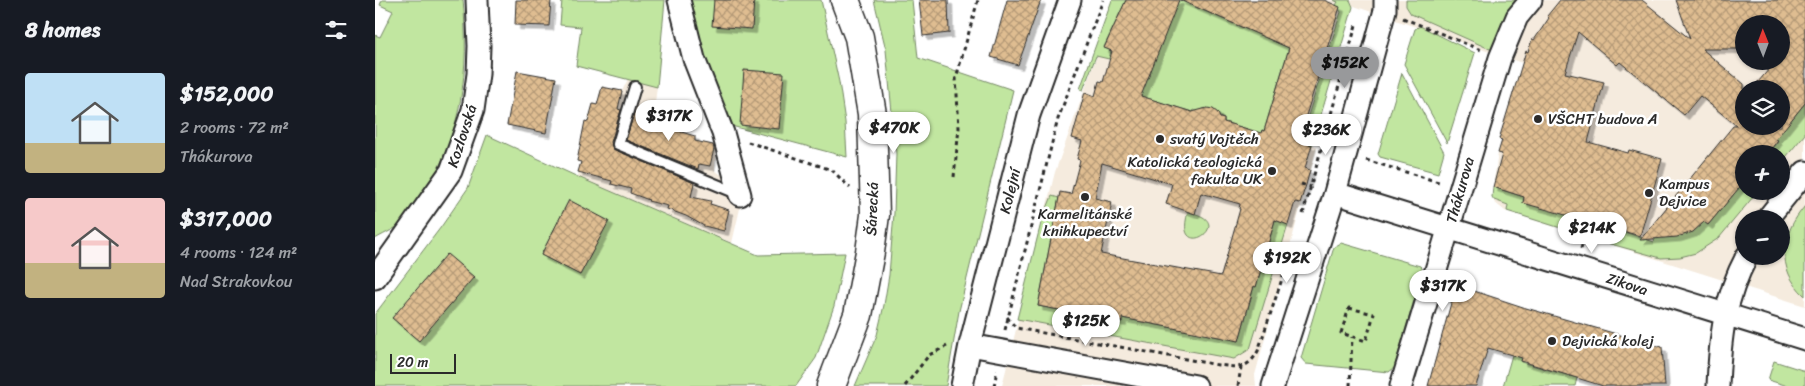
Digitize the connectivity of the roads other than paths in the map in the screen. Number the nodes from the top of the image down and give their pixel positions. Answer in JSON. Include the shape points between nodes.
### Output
{"nodes":[{"id":1,"x":477,"y":0,"type":"edge"},
{"id":2,"x":679,"y":0,"type":"edge"},
{"id":3,"x":845,"y":0,"type":"edge"},
{"id":4,"x":1070,"y":0,"type":"edge"},
{"id":5,"x":1531,"y":0,"type":"edge"},
{"id":6,"x":1385,"y":5,"type":"edge"},
{"id":7,"x":635,"y":87,"type":"dead end"},
{"id":8,"x":1805,"y":172,"type":"edge"},
{"id":9,"x":1335,"y":193,"type":"junction"},
{"id":10,"x":740,"y":194,"type":"joint"},
{"id":11,"x":1774,"y":210,"type":"edge"},
{"id":12,"x":1449,"y":228,"type":"junction"},
{"id":13,"x":1742,"y":265,"type":"edge"},
{"id":14,"x":375,"y":278,"type":"edge"},
{"id":15,"x":1724,"y":314,"type":"junction"},
{"id":16,"x":1805,"y":339,"type":"edge"},
{"id":17,"x":970,"y":345,"type":"junction"},
{"id":18,"x":831,"y":386,"type":"edge"},
{"id":19,"x":962,"y":386,"type":"edge"},
{"id":20,"x":1196,"y":386,"type":"edge"},
{"id":21,"x":1273,"y":386,"type":"edge"},
{"id":22,"x":1401,"y":386,"type":"edge"},
{"id":23,"x":1718,"y":386,"type":"edge"}],
"edges":[{"from":1,"to":14,"type":"street","name":"Kozlovská","via":[[478,74],[473,110],[451,171]]},
{"from":2,"to":10,"type":"street"},
{"from":3,"to":18,"type":"street","name":"Šárecká","via":[[859,37],[871,114],[875,215],[858,315]]},
{"from":4,"to":17,"type":"street","name":"Kolejní","via":[[1029,115]]},
{"from":5,"to":12,"type":"street","name":"Thákurova","via":[[1517,17],[1501,58]]},
{"from":6,"to":9,"type":"street"},
{"from":7,"to":10,"type":"lane","via":[[618,144]]},
{"from":8,"to":11,"type":"street"},
{"from":9,"to":12,"type":"street","name":"Zikova"},
{"from":9,"to":21,"type":"street"},
{"from":12,"to":15,"type":"street","name":"Zikova"},
{"from":12,"to":22,"type":"street","name":"Thákurova"},
{"from":13,"to":15,"type":"street"},
{"from":15,"to":16,"type":"street","name":"Zikova"},
{"from":15,"to":23,"type":"street"},
{"from":17,"to":19,"type":"street","name":"Kolejní"},
{"from":17,"to":20,"type":"street"}]}
